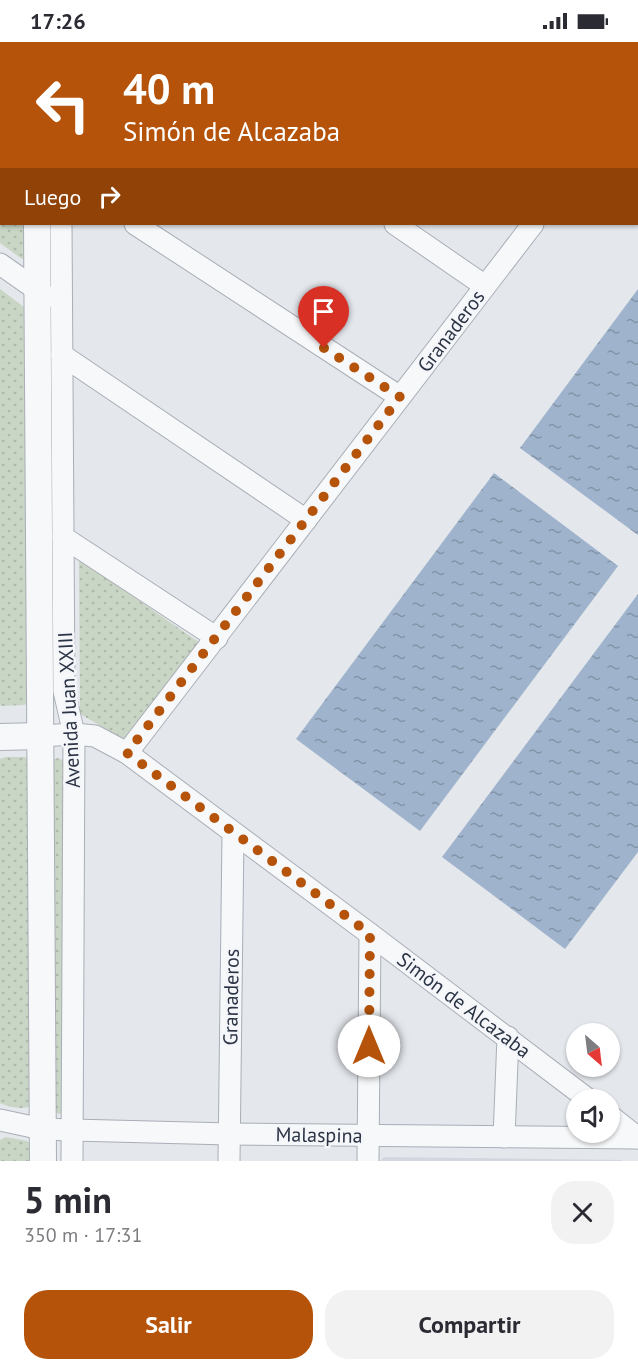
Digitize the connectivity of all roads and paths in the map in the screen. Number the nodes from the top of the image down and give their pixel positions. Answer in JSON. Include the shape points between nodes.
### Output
{"nodes":[{"id":1,"x":38,"y":225,"type":"edge"},
{"id":2,"x":61,"y":225,"type":"edge"},
{"id":3,"x":137,"y":225,"type":"edge"},
{"id":4,"x":396,"y":225,"type":"edge"},
{"id":5,"x":532,"y":225,"type":"edge"},
{"id":6,"x":0,"y":264,"type":"edge"},
{"id":7,"x":485,"y":286,"type":"junction"},
{"id":8,"x":38,"y":291,"type":"junction"},
{"id":9,"x":62,"y":308,"type":"junction"},
{"id":10,"x":62,"y":355,"type":"junction"},
{"id":11,"x":400,"y":397,"type":"junction"},
{"id":12,"x":306,"y":520,"type":"junction"},
{"id":13,"x":63,"y":537,"type":"junction"},
{"id":14,"x":217,"y":638,"type":"junction"},
{"id":15,"x":74,"y":734,"type":"junction"},
{"id":16,"x":0,"y":736,"type":"edge"},
{"id":17,"x":40,"y":736,"type":"junction"},
{"id":18,"x":127,"y":753,"type":"junction"},
{"id":19,"x":233,"y":832,"type":"junction"},
{"id":20,"x":370,"y":934,"type":"junction"},
{"id":21,"x":508,"y":1037,"type":"junction"},
{"id":22,"x":575,"y":1089,"type":"edge"},
{"id":23,"x":0,"y":1120,"type":"edge"},
{"id":24,"x":620,"y":1124,"type":"edge"},
{"id":25,"x":42,"y":1129,"type":"junction"},
{"id":26,"x":72,"y":1130,"type":"junction"},
{"id":27,"x":230,"y":1134,"type":"junction"},
{"id":28,"x":369,"y":1136,"type":"junction"},
{"id":29,"x":504,"y":1137,"type":"junction"},
{"id":30,"x":638,"y":1138,"type":"edge"},
{"id":31,"x":42,"y":1161,"type":"edge"},
{"id":32,"x":72,"y":1161,"type":"edge"},
{"id":33,"x":229,"y":1161,"type":"edge"},
{"id":34,"x":368,"y":1161,"type":"edge"}],
"edges":[{"from":1,"to":8,"type":"street","name":"Avenida Juan XXIII"},
{"from":2,"to":9,"type":"street","name":"Avenida Juan XXIII"},
{"from":3,"to":11,"type":"street"},
{"from":4,"to":7,"type":"street"},
{"from":5,"to":7,"type":"street","name":"Granaderos"},
{"from":6,"to":8,"type":"street"},
{"from":7,"to":11,"type":"street","name":"Granaderos"},
{"from":8,"to":9,"type":"street"},
{"from":8,"to":17,"type":"street","name":"Avenida Juan XXIII"},
{"from":9,"to":10,"type":"street","name":"Avenida Juan XXIII"},
{"from":10,"to":12,"type":"street"},
{"from":10,"to":13,"type":"street","name":"Avenida Juan XXIII"},
{"from":11,"to":12,"type":"street","name":"Granaderos"},
{"from":12,"to":14,"type":"street","name":"Granaderos"},
{"from":13,"to":14,"type":"street"},
{"from":13,"to":15,"type":"street","name":"Avenida Juan XXIII","via":[[63,691]]},
{"from":14,"to":18,"type":"street","name":"Granaderos"},
{"from":15,"to":17,"type":"street","name":"Simón de Alcazaba"},
{"from":15,"to":18,"type":"street","name":"Simón de Alcazaba","via":[[95,736]]},
{"from":15,"to":26,"type":"street","name":"Avenida Juan XXIII"},
{"from":16,"to":17,"type":"street","name":"Simón de Alcazaba"},
{"from":17,"to":25,"type":"street","name":"Avenida Juan XXIII"},
{"from":18,"to":19,"type":"street","name":"Simón de Alcazaba"},
{"from":19,"to":20,"type":"street","name":"Simón de Alcazaba"},
{"from":19,"to":27,"type":"street","name":"Granaderos"},
{"from":20,"to":21,"type":"street","name":"Simón de Alcazaba"},
{"from":20,"to":28,"type":"street"},
{"from":21,"to":22,"type":"street","name":"Simón de Alcazaba"},
{"from":21,"to":29,"type":"street"},
{"from":23,"to":25,"type":"street","name":"Malaspina"},
{"from":24,"to":30,"type":"street"},
{"from":25,"to":26,"type":"street","name":"Malaspina"},
{"from":25,"to":31,"type":"street","name":"Avenida Juan XXIII"},
{"from":26,"to":27,"type":"street","name":"Malaspina"},
{"from":26,"to":32,"type":"street","name":"Avenida Juan XXIII"},
{"from":27,"to":28,"type":"street","name":"Malaspina"},
{"from":27,"to":33,"type":"street","name":"Granaderos"},
{"from":28,"to":29,"type":"street","name":"Malaspina"},
{"from":28,"to":34,"type":"street"},
{"from":29,"to":30,"type":"street","name":"Malaspina"}]}
